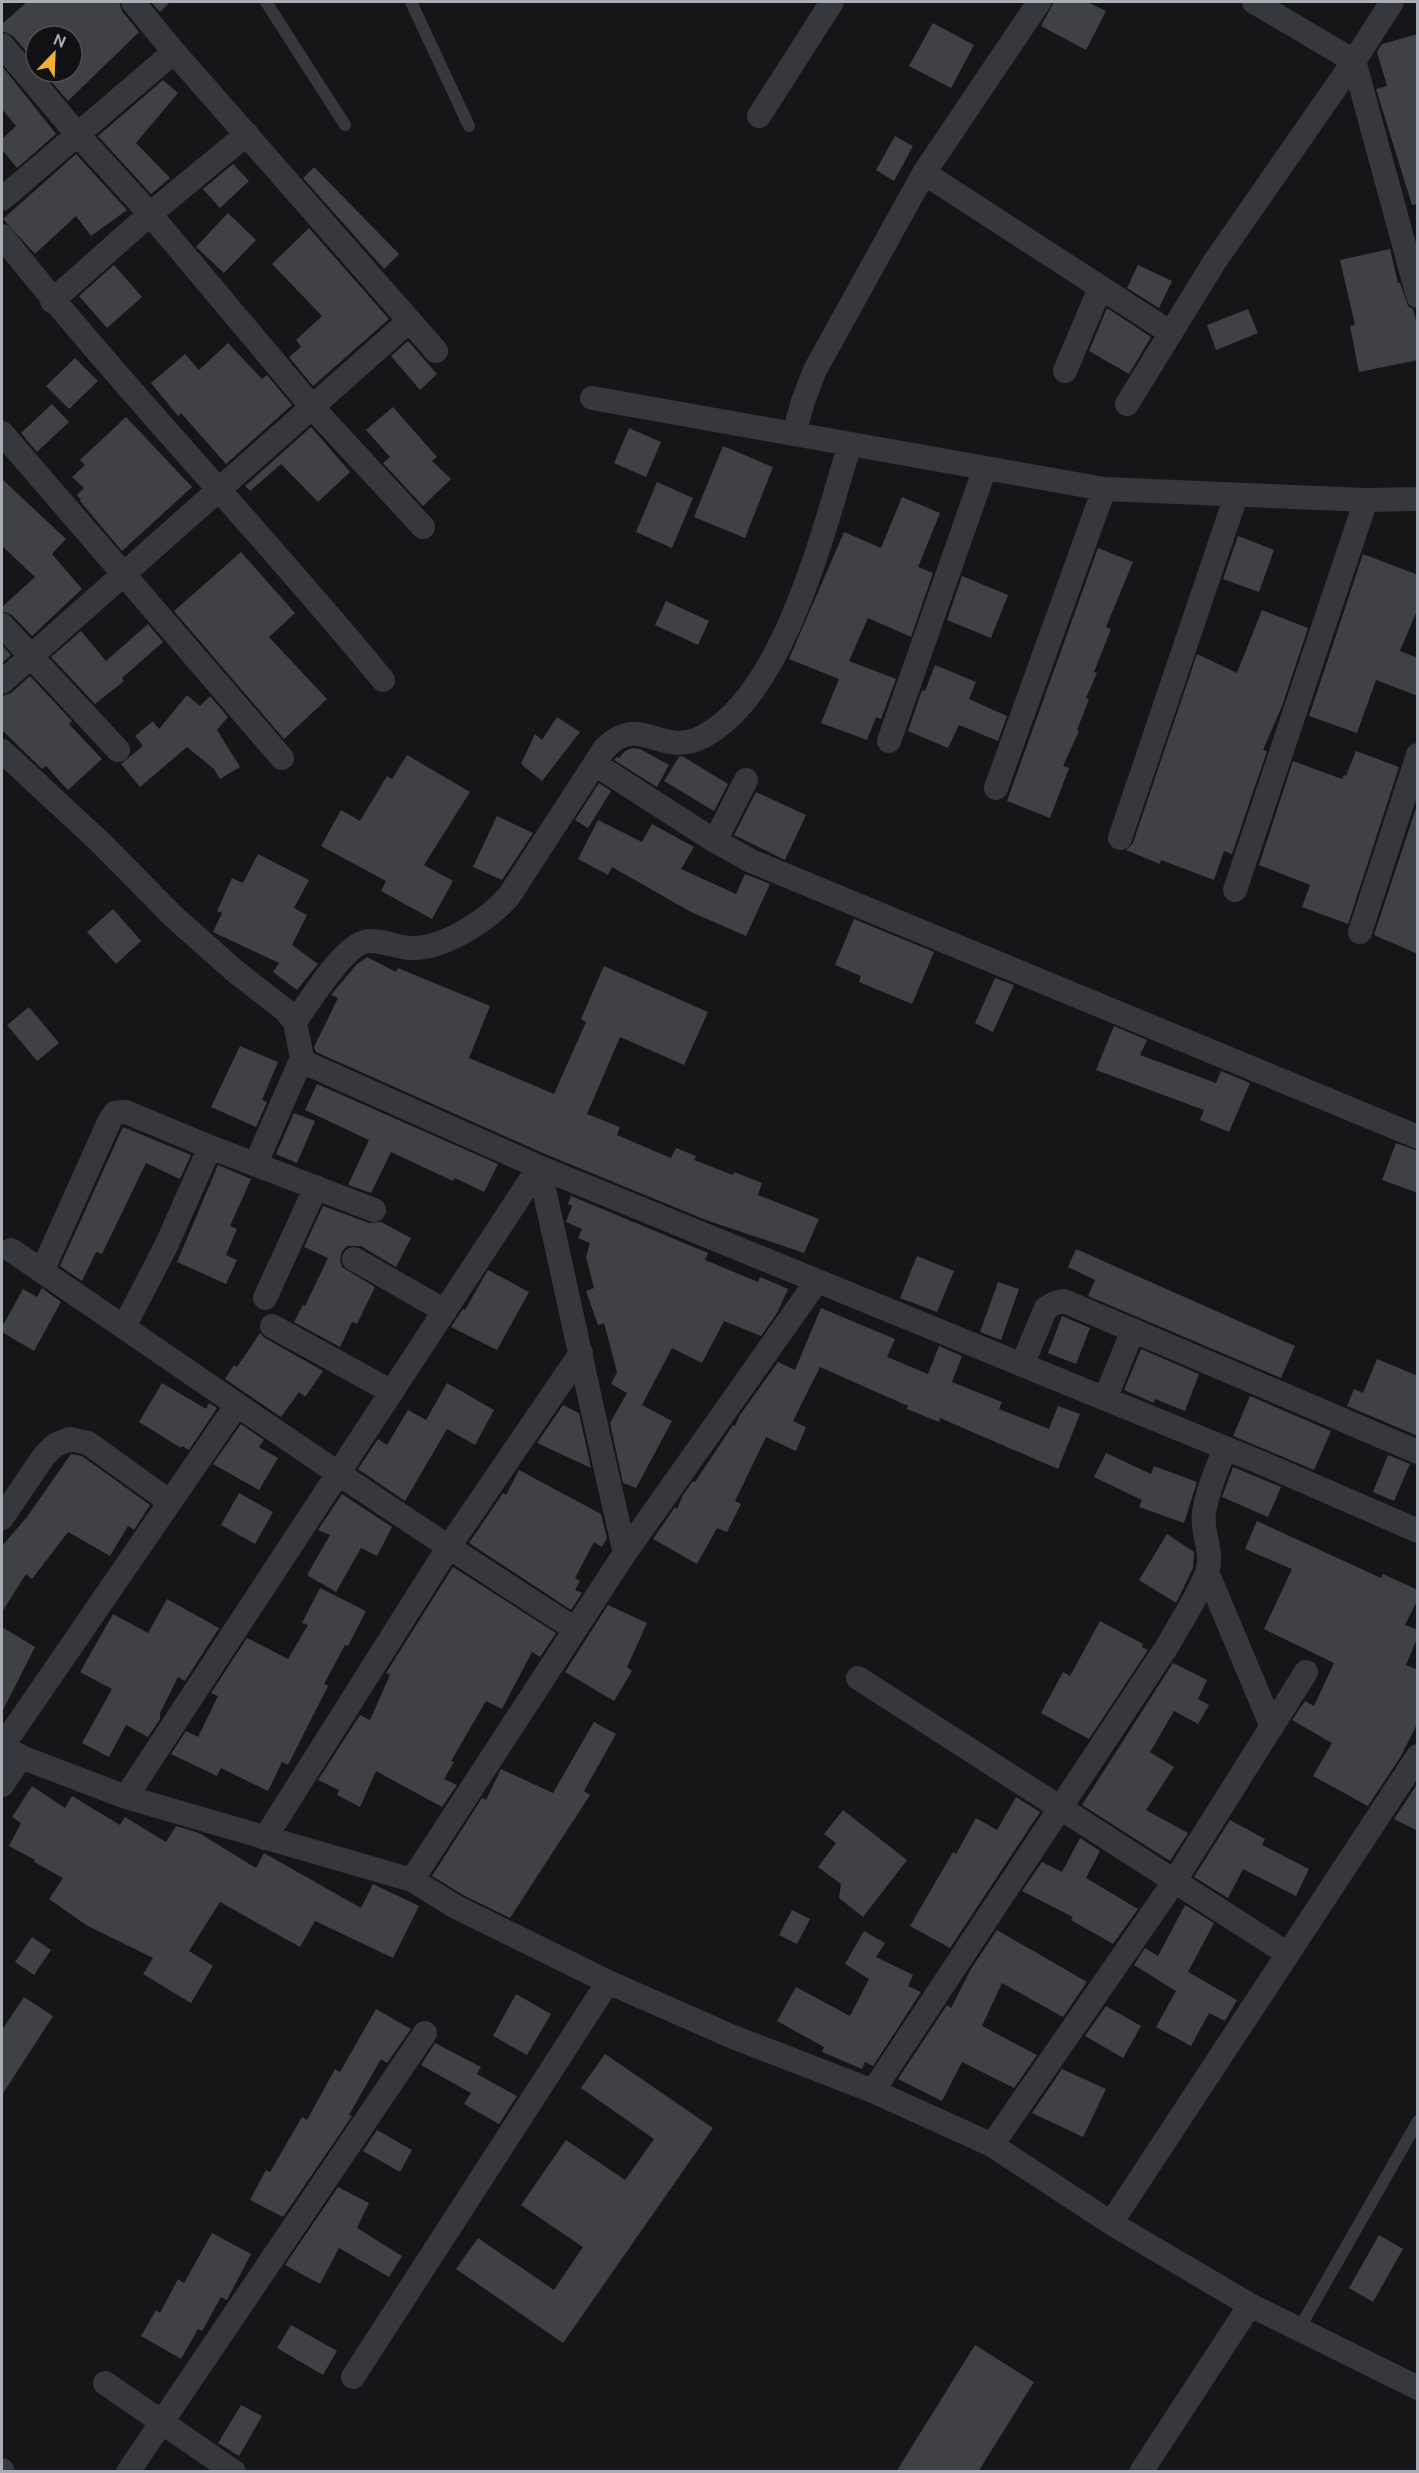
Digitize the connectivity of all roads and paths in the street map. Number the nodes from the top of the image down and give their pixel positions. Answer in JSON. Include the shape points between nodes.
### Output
{"nodes":[{"id":1,"x":133,"y":2,"type":"edge"},
{"id":2,"x":266,"y":2,"type":"edge"},
{"id":3,"x":411,"y":2,"type":"edge"},
{"id":4,"x":832,"y":2,"type":"edge"},
{"id":5,"x":1037,"y":2,"type":"edge"},
{"id":6,"x":1392,"y":2,"type":"edge"},
{"id":7,"x":1268,"y":5,"type":"edge"},
{"id":8,"x":2,"y":45,"type":"edge"},
{"id":9,"x":174,"y":52,"type":"junction"},
{"id":10,"x":1354,"y":61,"type":"junction"},
{"id":11,"x":759,"y":116,"type":"dead end"},
{"id":12,"x":345,"y":125,"type":"dead end"},
{"id":13,"x":469,"y":126,"type":"dead end"},
{"id":14,"x":247,"y":134,"type":"junction"},
{"id":15,"x":78,"y":135,"type":"junction"},
{"id":16,"x":924,"y":173,"type":"junction"},
{"id":17,"x":2,"y":199,"type":"edge"},
{"id":18,"x":150,"y":214,"type":"junction"},
{"id":19,"x":2,"y":236,"type":"edge"},
{"id":20,"x":1100,"y":288,"type":"junction"},
{"id":21,"x":1418,"y":296,"type":"edge"},
{"id":22,"x":52,"y":301,"type":"junction"},
{"id":23,"x":410,"y":321,"type":"junction"},
{"id":24,"x":1171,"y":333,"type":"junction"},
{"id":25,"x":436,"y":351,"type":"dead end"},
{"id":26,"x":1065,"y":371,"type":"dead end"},
{"id":27,"x":592,"y":398,"type":"dead end"},
{"id":28,"x":1127,"y":404,"type":"dead end"},
{"id":29,"x":313,"y":408,"type":"junction"},
{"id":30,"x":2,"y":433,"type":"edge"},
{"id":31,"x":794,"y":434,"type":"junction"},
{"id":32,"x":850,"y":444,"type":"junction"},
{"id":33,"x":984,"y":468,"type":"junction"},
{"id":34,"x":219,"y":488,"type":"junction"},
{"id":35,"x":1104,"y":489,"type":"junction"},
{"id":36,"x":1236,"y":496,"type":"junction"},
{"id":37,"x":1418,"y":499,"type":"edge"},
{"id":38,"x":1366,"y":500,"type":"junction"},
{"id":39,"x":423,"y":527,"type":"dead end"},
{"id":40,"x":123,"y":573,"type":"junction"},
{"id":41,"x":2,"y":626,"type":"edge"},
{"id":42,"x":30,"y":657,"type":"junction"},
{"id":43,"x":383,"y":680,"type":"dead end"},
{"id":44,"x":2,"y":682,"type":"edge"},
{"id":45,"x":889,"y":741,"type":"dead end"},
{"id":46,"x":118,"y":750,"type":"dead end"},
{"id":47,"x":2,"y":751,"type":"edge"},
{"id":48,"x":1418,"y":755,"type":"edge"},
{"id":49,"x":282,"y":758,"type":"dead end"},
{"id":50,"x":595,"y":764,"type":"junction"},
{"id":51,"x":746,"y":780,"type":"dead end"},
{"id":52,"x":996,"y":788,"type":"dead end"},
{"id":53,"x":1120,"y":838,"type":"dead end"},
{"id":54,"x":715,"y":841,"type":"junction"},
{"id":55,"x":1235,"y":890,"type":"dead end"},
{"id":56,"x":1360,"y":932,"type":"dead end"},
{"id":57,"x":295,"y":1022,"type":"junction"},
{"id":58,"x":302,"y":1058,"type":"junction"},
{"id":59,"x":1418,"y":1137,"type":"edge"},
{"id":60,"x":210,"y":1146,"type":"junction"},
{"id":61,"x":256,"y":1163,"type":"junction"},
{"id":62,"x":539,"y":1167,"type":"junction"},
{"id":63,"x":316,"y":1187,"type":"junction"},
{"id":64,"x":374,"y":1210,"type":"dead end"},
{"id":65,"x":11,"y":1250,"type":"dead end"},
{"id":66,"x":354,"y":1259,"type":"dead end"},
{"id":67,"x":42,"y":1271,"type":"junction"},
{"id":68,"x":817,"y":1281,"type":"junction"},
{"id":69,"x":265,"y":1298,"type":"dead end"},
{"id":70,"x":445,"y":1311,"type":"junction"},
{"id":71,"x":272,"y":1326,"type":"dead end"},
{"id":72,"x":123,"y":1327,"type":"junction"},
{"id":73,"x":1133,"y":1330,"type":"junction"},
{"id":74,"x":581,"y":1353,"type":"junction"},
{"id":75,"x":1022,"y":1365,"type":"junction"},
{"id":76,"x":392,"y":1392,"type":"junction"},
{"id":77,"x":1105,"y":1399,"type":"junction"},
{"id":78,"x":236,"y":1406,"type":"junction"},
{"id":79,"x":1225,"y":1448,"type":"junction"},
{"id":80,"x":1418,"y":1452,"type":"edge"},
{"id":81,"x":339,"y":1473,"type":"junction"},
{"id":82,"x":170,"y":1502,"type":"junction"},
{"id":83,"x":2,"y":1518,"type":"edge"},
{"id":84,"x":1418,"y":1531,"type":"edge"},
{"id":85,"x":448,"y":1548,"type":"junction"},
{"id":86,"x":625,"y":1553,"type":"junction"},
{"id":87,"x":1207,"y":1572,"type":"junction"},
{"id":88,"x":575,"y":1629,"type":"junction"},
{"id":89,"x":1306,"y":1672,"type":"dead end"},
{"id":90,"x":858,"y":1678,"type":"dead end"},
{"id":91,"x":1272,"y":1727,"type":"junction"},
{"id":92,"x":8,"y":1750,"type":"edge"},
{"id":93,"x":1418,"y":1756,"type":"edge"},
{"id":94,"x":2,"y":1785,"type":"edge"},
{"id":95,"x":126,"y":1797,"type":"junction"},
{"id":96,"x":1059,"y":1809,"type":"junction"},
{"id":97,"x":266,"y":1838,"type":"junction"},
{"id":98,"x":411,"y":1880,"type":"junction"},
{"id":99,"x":1174,"y":1882,"type":"junction"},
{"id":100,"x":1288,"y":1954,"type":"junction"},
{"id":101,"x":608,"y":1982,"type":"junction"},
{"id":102,"x":425,"y":2033,"type":"dead end"},
{"id":103,"x":873,"y":2091,"type":"junction"},
{"id":104,"x":1418,"y":2121,"type":"edge"},
{"id":105,"x":992,"y":2145,"type":"junction"},
{"id":106,"x":1111,"y":2223,"type":"junction"},
{"id":107,"x":1250,"y":2305,"type":"junction"},
{"id":108,"x":1299,"y":2329,"type":"junction"},
{"id":109,"x":353,"y":2377,"type":"dead end"},
{"id":110,"x":105,"y":2383,"type":"dead end"},
{"id":111,"x":1418,"y":2388,"type":"edge"},
{"id":112,"x":161,"y":2422,"type":"junction"},
{"id":113,"x":128,"y":2472,"type":"edge"},
{"id":114,"x":234,"y":2472,"type":"edge"},
{"id":115,"x":1141,"y":2472,"type":"edge"}],
"edges":[{"from":1,"to":9,"type":"street"},
{"from":2,"to":12,"type":"lane"},
{"from":3,"to":13,"type":"lane"},
{"from":4,"to":11,"type":"street"},
{"from":5,"to":16,"type":"street"},
{"from":6,"to":10,"type":"street"},
{"from":7,"to":10,"type":"street"},
{"from":8,"to":15,"type":"street"},
{"from":9,"to":14,"type":"street"},
{"from":9,"to":15,"type":"street"},
{"from":10,"to":21,"type":"street"},
{"from":10,"to":24,"type":"street","via":[[1215,261]]},
{"from":14,"to":18,"type":"street"},
{"from":14,"to":23,"type":"street"},
{"from":15,"to":17,"type":"street"},
{"from":15,"to":18,"type":"street"},
{"from":16,"to":20,"type":"street"},
{"from":16,"to":31,"type":"street","via":[[815,370]]},
{"from":18,"to":22,"type":"street"},
{"from":18,"to":29,"type":"street"},
{"from":19,"to":22,"type":"street"},
{"from":20,"to":24,"type":"street"},
{"from":20,"to":26,"type":"street"},
{"from":22,"to":34,"type":"street"},
{"from":23,"to":25,"type":"street"},
{"from":23,"to":29,"type":"street"},
{"from":24,"to":28,"type":"street"},
{"from":27,"to":31,"type":"street"},
{"from":29,"to":34,"type":"street"},
{"from":29,"to":39,"type":"street"},
{"from":30,"to":40,"type":"street"},
{"from":31,"to":32,"type":"street"},
{"from":32,"to":33,"type":"street"},
{"from":32,"to":50,"type":"street","via":[[803,593],[759,681],[732,714],[694,741],[679,744],[645,734],[625,733],[605,748]]},
{"from":33,"to":35,"type":"street"},
{"from":33,"to":45,"type":"street"},
{"from":34,"to":40,"type":"street"},
{"from":34,"to":43,"type":"street"},
{"from":35,"to":36,"type":"street"},
{"from":35,"to":52,"type":"street"},
{"from":36,"to":38,"type":"street"},
{"from":36,"to":53,"type":"street"},
{"from":37,"to":38,"type":"street"},
{"from":38,"to":55,"type":"street"},
{"from":40,"to":42,"type":"street"},
{"from":40,"to":49,"type":"street"},
{"from":41,"to":42,"type":"street"},
{"from":42,"to":44,"type":"street"},
{"from":42,"to":46,"type":"street"},
{"from":47,"to":57,"type":"street","via":[[174,917]]},
{"from":48,"to":56,"type":"street"},
{"from":50,"to":54,"type":"street"},
{"from":50,"to":57,"type":"street","via":[[499,908],[449,939],[428,947],[365,941],[351,949],[334,968]]},
{"from":51,"to":54,"type":"street"},
{"from":54,"to":59,"type":"street","via":[[782,875]]},
{"from":57,"to":58,"type":"street"},
{"from":58,"to":61,"type":"street"},
{"from":58,"to":62,"type":"street","via":[[324,1072]]},
{"from":60,"to":61,"type":"street"},
{"from":60,"to":67,"type":"street","via":[[126,1112],[116,1113]]},
{"from":60,"to":72,"type":"street","via":[[166,1246]]},
{"from":61,"to":63,"type":"street"},
{"from":62,"to":68,"type":"street"},
{"from":62,"to":70,"type":"street"},
{"from":62,"to":74,"type":"street"},
{"from":63,"to":64,"type":"street"},
{"from":63,"to":69,"type":"street"},
{"from":65,"to":67,"type":"street"},
{"from":66,"to":70,"type":"street"},
{"from":67,"to":72,"type":"street"},
{"from":68,"to":75,"type":"street"},
{"from":68,"to":86,"type":"street"},
{"from":70,"to":76,"type":"street"},
{"from":71,"to":76,"type":"street"},
{"from":72,"to":78,"type":"street"},
{"from":73,"to":75,"type":"street","via":[[1064,1301],[1055,1303],[1046,1308]]},
{"from":73,"to":77,"type":"street"},
{"from":73,"to":80,"type":"street"},
{"from":74,"to":85,"type":"street"},
{"from":74,"to":86,"type":"street"},
{"from":75,"to":77,"type":"street"},
{"from":76,"to":81,"type":"street"},
{"from":77,"to":79,"type":"street"},
{"from":78,"to":81,"type":"street"},
{"from":78,"to":82,"type":"street"},
{"from":79,"to":84,"type":"street"},
{"from":79,"to":87,"type":"street","via":[[1204,1514],[1204,1533],[1210,1551]]},
{"from":81,"to":85,"type":"street"},
{"from":81,"to":95,"type":"street"},
{"from":82,"to":83,"type":"street","via":[[88,1443],[70,1439],[55,1445],[44,1456]]},
{"from":82,"to":92,"type":"street"},
{"from":85,"to":88,"type":"street"},
{"from":85,"to":97,"type":"street"},
{"from":86,"to":88,"type":"street"},
{"from":87,"to":91,"type":"street"},
{"from":87,"to":96,"type":"street","via":[[1168,1645]]},
{"from":88,"to":98,"type":"street"},
{"from":89,"to":91,"type":"street"},
{"from":90,"to":96,"type":"street"},
{"from":91,"to":99,"type":"street"},
{"from":92,"to":94,"type":"street"},
{"from":92,"to":95,"type":"street"},
{"from":93,"to":100,"type":"street"},
{"from":95,"to":97,"type":"street"},
{"from":96,"to":99,"type":"street"},
{"from":96,"to":103,"type":"street"},
{"from":97,"to":98,"type":"street"},
{"from":98,"to":101,"type":"street","via":[[456,1907]]},
{"from":99,"to":100,"type":"street"},
{"from":99,"to":105,"type":"street"},
{"from":100,"to":106,"type":"street"},
{"from":101,"to":103,"type":"street","via":[[733,2037]]},
{"from":101,"to":109,"type":"street"},
{"from":102,"to":112,"type":"street"},
{"from":103,"to":105,"type":"street"},
{"from":104,"to":108,"type":"lane"},
{"from":105,"to":106,"type":"street"},
{"from":106,"to":107,"type":"street"},
{"from":107,"to":108,"type":"street"},
{"from":107,"to":115,"type":"street"},
{"from":108,"to":111,"type":"street"},
{"from":110,"to":112,"type":"street"},
{"from":112,"to":113,"type":"street"},
{"from":112,"to":114,"type":"street"}]}
